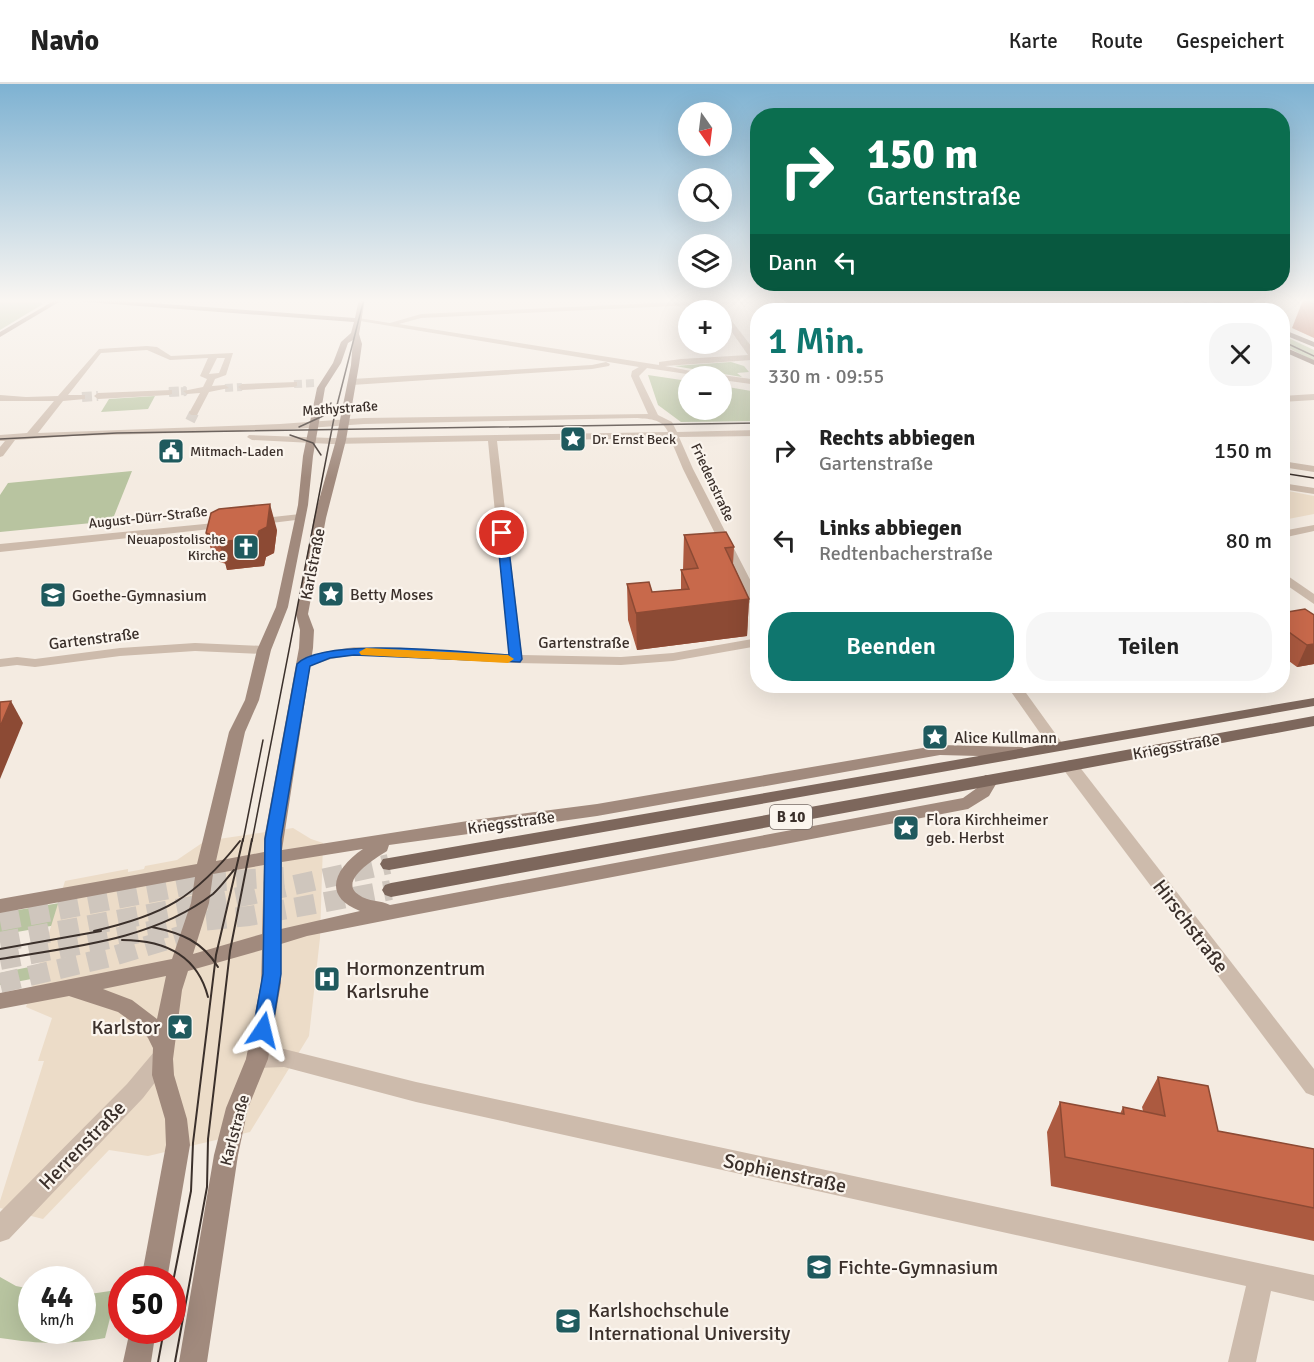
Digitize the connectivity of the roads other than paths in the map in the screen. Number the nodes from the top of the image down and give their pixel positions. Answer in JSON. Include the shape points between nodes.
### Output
{"nodes":[{"id":1,"x":93,"y":359,"type":"edge"},
{"id":2,"x":213,"y":359,"type":"edge"},
{"id":3,"x":229,"y":359,"type":"edge"},
{"id":4,"x":338,"y":359,"type":"edge"},
{"id":5,"x":356,"y":359,"type":"edge"},
{"id":6,"x":598,"y":359,"type":"edge"},
{"id":7,"x":750,"y":359,"type":"edge"},
{"id":8,"x":612,"y":361,"type":"junction"},
{"id":9,"x":645,"y":366,"type":"junction"},
{"id":10,"x":656,"y":368,"type":"junction"},
{"id":11,"x":678,"y":371,"type":"edge"},
{"id":12,"x":212,"y":377,"type":"junction"},
{"id":13,"x":732,"y":379,"type":"edge"},
{"id":14,"x":352,"y":382,"type":"junction"},
{"id":15,"x":750,"y":382,"type":"edge"},
{"id":16,"x":294,"y":384,"type":"tunnel mouth"},
{"id":17,"x":242,"y":387,"type":"tunnel mouth"},
{"id":18,"x":225,"y":388,"type":"tunnel mouth"},
{"id":19,"x":206,"y":389,"type":"junction"},
{"id":20,"x":187,"y":391,"type":"tunnel mouth"},
{"id":21,"x":169,"y":392,"type":"dead end"},
{"id":22,"x":98,"y":396,"type":"tunnel mouth"},
{"id":23,"x":82,"y":397,"type":"tunnel mouth"},
{"id":24,"x":1314,"y":397,"type":"edge"},
{"id":25,"x":0,"y":398,"type":"edge"},
{"id":26,"x":61,"y":398,"type":"junction"},
{"id":27,"x":1290,"y":398,"type":"edge"},
{"id":28,"x":654,"y":417,"type":"junction"},
{"id":29,"x":190,"y":421,"type":"junction"},
{"id":30,"x":345,"y":422,"type":"junction"},
{"id":31,"x":314,"y":424,"type":"junction"},
{"id":32,"x":750,"y":433,"type":"edge"},
{"id":33,"x":674,"y":434,"type":"junction"},
{"id":34,"x":32,"y":435,"type":"junction"},
{"id":35,"x":492,"y":438,"type":"junction"},
{"id":36,"x":5,"y":440,"type":"edge"},
{"id":37,"x":312,"y":440,"type":"junction"},
{"id":38,"x":341,"y":441,"type":"junction"},
{"id":39,"x":0,"y":454,"type":"edge"},
{"id":40,"x":1290,"y":465,"type":"edge"},
{"id":41,"x":1314,"y":469,"type":"edge"},
{"id":42,"x":1290,"y":487,"type":"edge"},
{"id":43,"x":1314,"y":491,"type":"edge"},
{"id":44,"x":300,"y":517,"type":"junction"},
{"id":45,"x":1314,"y":528,"type":"edge"},
{"id":46,"x":1290,"y":533,"type":"edge"},
{"id":47,"x":0,"y":548,"type":"edge"},
{"id":48,"x":1290,"y":582,"type":"edge"},
{"id":49,"x":750,"y":592,"type":"edge"},
{"id":50,"x":1314,"y":600,"type":"edge"},
{"id":51,"x":750,"y":643,"type":"edge"},
{"id":52,"x":264,"y":650,"type":"junction"},
{"id":53,"x":516,"y":659,"type":"junction"},
{"id":54,"x":0,"y":663,"type":"edge"},
{"id":55,"x":304,"y":664,"type":"junction"},
{"id":56,"x":1019,"y":693,"type":"edge"},
{"id":57,"x":1314,"y":702,"type":"edge"},
{"id":58,"x":1314,"y":722,"type":"edge"},
{"id":59,"x":1057,"y":747,"type":"junction"},
{"id":60,"x":1022,"y":752,"type":"junction"},
{"id":61,"x":1069,"y":765,"type":"junction"},
{"id":62,"x":991,"y":779,"type":"junction"},
{"id":63,"x":397,"y":839,"type":"junction"},
{"id":64,"x":272,"y":858,"type":"junction"},
{"id":65,"x":389,"y":864,"type":"tunnel mouth"},
{"id":66,"x":205,"y":868,"type":"junction"},
{"id":67,"x":391,"y":890,"type":"tunnel mouth"},
{"id":68,"x":0,"y":906,"type":"edge"},
{"id":69,"x":398,"y":910,"type":"junction"},
{"id":70,"x":271,"y":940,"type":"junction"},
{"id":71,"x":179,"y":966,"type":"junction"},
{"id":72,"x":68,"y":988,"type":"junction"},
{"id":73,"x":0,"y":1001,"type":"edge"},
{"id":74,"x":162,"y":1052,"type":"junction"},
{"id":75,"x":257,"y":1059,"type":"junction"},
{"id":76,"x":1314,"y":1086,"type":"edge"},
{"id":77,"x":0,"y":1230,"type":"edge"},
{"id":78,"x":156,"y":1266,"type":"edge"},
{"id":79,"x":1261,"y":1277,"type":"junction"},
{"id":80,"x":1314,"y":1288,"type":"edge"},
{"id":81,"x":140,"y":1344,"type":"edge"},
{"id":82,"x":136,"y":1362,"type":"edge"},
{"id":83,"x":193,"y":1362,"type":"edge"},
{"id":84,"x":1242,"y":1362,"type":"edge"}],
"edges":[{"from":1,"to":26,"type":"street"},
{"from":2,"to":12,"type":"street","via":[[204,376]]},
{"from":3,"to":12,"type":"street","via":[[222,375]]},
{"from":4,"to":31,"type":"main road","name":"Karlstraße","via":[[321,383]]},
{"from":5,"to":14,"type":"main road","name":"Karlstraße"},
{"from":6,"to":8,"type":"street"},
{"from":7,"to":10,"type":"street","via":[[669,362]]},
{"from":8,"to":9,"type":"street"},
{"from":8,"to":14,"type":"street","via":[[592,367]]},
{"from":9,"to":10,"type":"street"},
{"from":9,"to":28,"type":"street","via":[[635,376]]},
{"from":10,"to":11,"type":"street"},
{"from":12,"to":19,"type":"street"},
{"from":13,"to":15,"type":"street"},
{"from":14,"to":30,"type":"main road","name":"Karlstraße"},
{"from":16,"to":17,"type":"street"},
{"from":18,"to":19,"type":"street"},
{"from":19,"to":20,"type":"street"},
{"from":19,"to":29,"type":"street"},
{"from":21,"to":22,"type":"street"},
{"from":23,"to":26,"type":"street"},
{"from":24,"to":27,"type":"street"},
{"from":25,"to":26,"type":"street"},
{"from":26,"to":34,"type":"street"},
{"from":28,"to":30,"type":"street","name":"Mathystraße"},
{"from":28,"to":33,"type":"street","via":[[666,420]]},
{"from":29,"to":31,"type":"street","name":"Mathystraße"},
{"from":29,"to":34,"type":"street","name":"Mathystraße"},
{"from":30,"to":31,"type":"street","name":"Mathystraße"},
{"from":30,"to":38,"type":"main road","name":"Karlstraße"},
{"from":31,"to":37,"type":"main road","name":"Karlstraße"},
{"from":32,"to":33,"type":"street","name":"Mathystraße"},
{"from":33,"to":35,"type":"street","name":"Mathystraße"},
{"from":33,"to":49,"type":"street","name":"Friedenstraße"},
{"from":34,"to":36,"type":"street","name":"Mathystraße"},
{"from":35,"to":38,"type":"street","name":"Mathystraße"},
{"from":35,"to":53,"type":"street"},
{"from":36,"to":37,"type":"street","name":"Mathystraße","via":[[184,436]]},
{"from":36,"to":39,"type":"street"},
{"from":37,"to":38,"type":"street","name":"Mathystraße"},
{"from":37,"to":44,"type":"main road","name":"Karlstraße"},
{"from":38,"to":55,"type":"main road","name":"Karlstraße","via":[[320,518],[302,614],[307,630]]},
{"from":40,"to":41,"type":"street"},
{"from":42,"to":43,"type":"street"},
{"from":44,"to":47,"type":"street","name":"August-Dürr-Straße"},
{"from":44,"to":52,"type":"main road","name":"Karlstraße","via":[[282,607]]},
{"from":45,"to":46,"type":"street"},
{"from":48,"to":50,"type":"street"},
{"from":51,"to":53,"type":"street","name":"Gartenstraße","via":[[632,660]]},
{"from":52,"to":54,"type":"street","name":"Gartenstraße","via":[[195,647]]},
{"from":52,"to":66,"type":"main road","name":"Karlstraße","via":[[252,700],[237,732]]},
{"from":53,"to":55,"type":"street","name":"Gartenstraße","via":[[354,651]]},
{"from":55,"to":64,"type":"main road","name":"Karlstraße"},
{"from":56,"to":59,"type":"street"},
{"from":57,"to":59,"type":"main road","name":"Kriegsstraße","number":"B 10"},
{"from":58,"to":61,"type":"main road","name":"Kriegsstraße","number":"B 10"},
{"from":59,"to":60,"type":"main road","number":"B 10"},
{"from":60,"to":63,"type":"main road","name":"Kriegsstraße","via":[[940,750],[597,810]]},
{"from":60,"to":65,"type":"main road","number":"B 10"},
{"from":61,"to":62,"type":"main road","name":"Kriegsstraße","number":"B 10"},
{"from":61,"to":76,"type":"street","name":"Hirschstraße"},
{"from":62,"to":67,"type":"main road","number":"B 10"},
{"from":62,"to":69,"type":"main road","via":[[983,792],[968,803]]},
{"from":63,"to":64,"type":"main road","name":"Kriegsstraße"},
{"from":63,"to":69,"type":"main road","via":[[354,863],[344,884],[351,902]]},
{"from":64,"to":66,"type":"main road","name":"Kriegsstraße"},
{"from":64,"to":70,"type":"main road","name":"Karlstraße"},
{"from":66,"to":68,"type":"main road","name":"Kriegsstraße"},
{"from":66,"to":71,"type":"main road","name":"Karlstraße","via":[[200,903]]},
{"from":69,"to":70,"type":"main road"},
{"from":70,"to":71,"type":"main road"},
{"from":70,"to":75,"type":"main road","name":"Karlstraße","via":[[272,974]]},
{"from":71,"to":72,"type":"main road"},
{"from":71,"to":74,"type":"main road","name":"Karlstraße"},
{"from":72,"to":73,"type":"main road"},
{"from":72,"to":74,"type":"main road","via":[[131,1007],[158,1031]]},
{"from":74,"to":77,"type":"street","name":"Herrenstraße","via":[[141,1085]]},
{"from":74,"to":78,"type":"main road","name":"Karlstraße","via":[[178,1144]]},
{"from":75,"to":79,"type":"street","name":"Sophienstraße","via":[[284,1058],[416,1092]]},
{"from":75,"to":83,"type":"main road","name":"Karlstraße","via":[[237,1108],[225,1155]]},
{"from":79,"to":80,"type":"street","name":"Sophienstraße"},
{"from":79,"to":84,"type":"street"},
{"from":81,"to":82,"type":"main road"}]}
